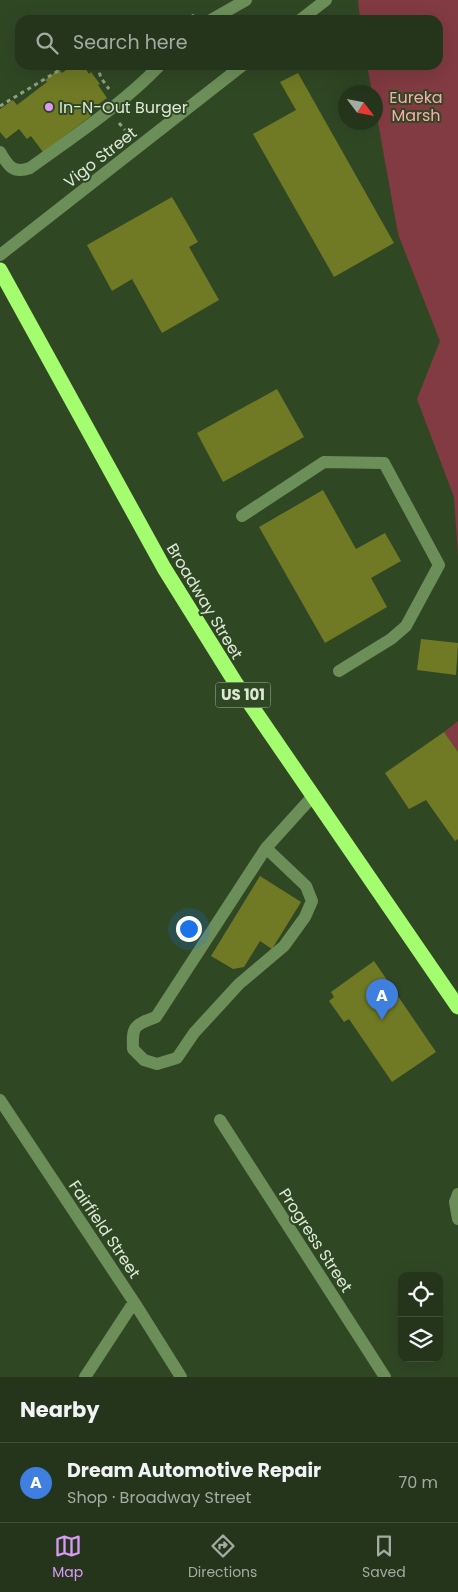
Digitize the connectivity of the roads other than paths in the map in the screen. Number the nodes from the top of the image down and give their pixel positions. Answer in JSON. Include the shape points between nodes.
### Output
{"nodes":[{"id":1,"x":246,"y":0,"type":"edge"},
{"id":2,"x":326,"y":0,"type":"edge"},
{"id":3,"x":220,"y":15,"type":"edge"},
{"id":4,"x":306,"y":15,"type":"edge"},
{"id":5,"x":155,"y":70,"type":"edge"},
{"id":6,"x":237,"y":70,"type":"edge"},
{"id":7,"x":0,"y":152,"type":"edge"},
{"id":8,"x":0,"y":255,"type":"edge"},
{"id":9,"x":0,"y":270,"type":"edge"},
{"id":10,"x":242,"y":516,"type":"dead end"},
{"id":11,"x":339,"y":671,"type":"dead end"},
{"id":12,"x":313,"y":796,"type":"junction"},
{"id":13,"x":266,"y":848,"type":"junction"},
{"id":14,"x":458,"y":1007,"type":"edge"},
{"id":15,"x":0,"y":1100,"type":"edge"},
{"id":16,"x":220,"y":1120,"type":"dead end"},
{"id":17,"x":458,"y":1194,"type":"edge"},
{"id":18,"x":458,"y":1219,"type":"edge"},
{"id":19,"x":134,"y":1302,"type":"junction"},
{"id":20,"x":85,"y":1377,"type":"edge"},
{"id":21,"x":181,"y":1377,"type":"edge"},
{"id":22,"x":386,"y":1377,"type":"edge"}],
"edges":[{"from":1,"to":3,"type":"street"},
{"from":2,"to":4,"type":"street"},
{"from":5,"to":7,"type":"street","via":[[120,101],[30,168],[14,169]]},
{"from":6,"to":8,"type":"street","name":"Vigo Street"},
{"from":9,"to":12,"type":"highway","name":"Broadway Street","number":"US 101","via":[[164,568],[235,682]]},
{"from":10,"to":11,"type":"street","via":[[324,462],[384,463],[440,565],[406,626]]},
{"from":12,"to":13,"type":"street"},
{"from":12,"to":14,"type":"highway","name":"Broadway Street","number":"US 101"},
{"from":13,"to":13,"type":"street","via":[[156,1017],[140,1023],[132,1033],[133,1050],[144,1060],[157,1064],[177,1058],[194,1033],[239,984],[284,946],[305,917],[312,901],[306,886]]},
{"from":15,"to":19,"type":"street","name":"Fairfield Street"},
{"from":16,"to":22,"type":"street","name":"Progress Street"},
{"from":17,"to":18,"type":"street","via":[[455,1202]]},
{"from":19,"to":20,"type":"street"},
{"from":19,"to":21,"type":"street","name":"Fairfield Street"}]}
